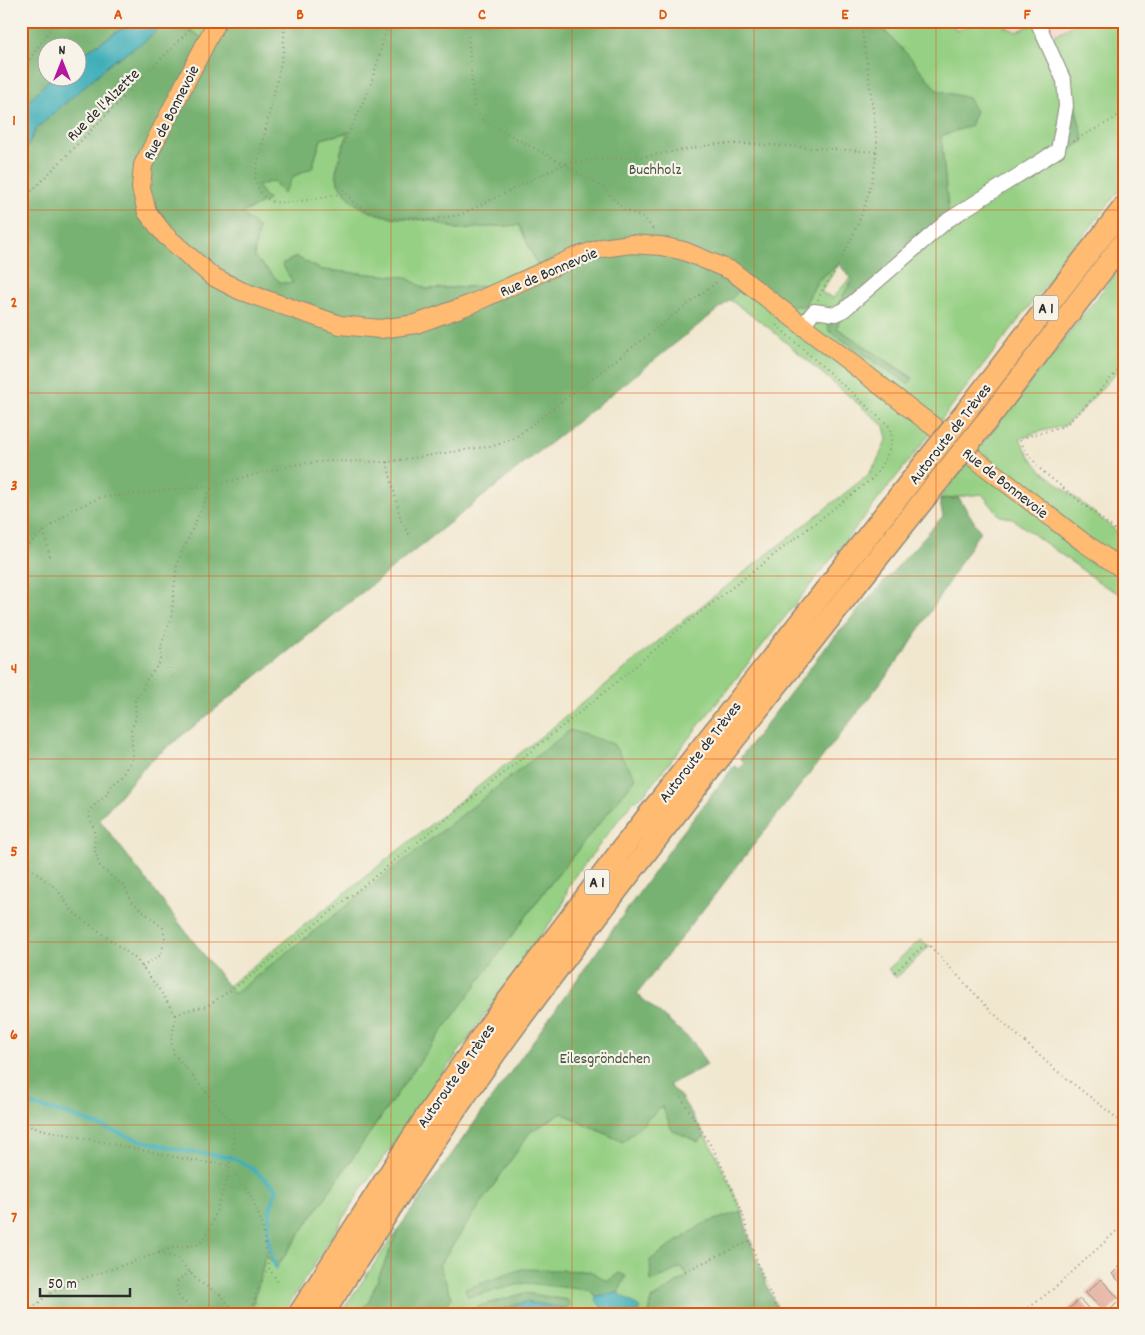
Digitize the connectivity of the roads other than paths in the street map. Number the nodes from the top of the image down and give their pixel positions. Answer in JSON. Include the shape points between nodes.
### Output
{"nodes":[{"id":1,"x":217,"y":21,"type":"edge"},
{"id":2,"x":1038,"y":21,"type":"edge"},
{"id":3,"x":1124,"y":207,"type":"edge"},
{"id":4,"x":1124,"y":242,"type":"edge"},
{"id":5,"x":803,"y":326,"type":"junction"},
{"id":6,"x":1124,"y":570,"type":"edge"},
{"id":7,"x":299,"y":1314,"type":"edge"},
{"id":8,"x":323,"y":1314,"type":"edge"}],
"edges":[{"from":1,"to":5,"type":"main road","name":"Rue de Bonnevoie","via":[[143,165],[141,188],[147,212],[165,235],[212,276],[241,291],[340,325],[380,329],[416,324],[471,304],[602,248],[631,244],[660,246],[684,251],[732,271]]},
{"from":2,"to":5,"type":"lane","via":[[1064,81],[1066,106],[1058,150],[948,220],[844,310],[836,314],[814,311]]},
{"from":3,"to":7,"type":"highway","name":"Autoroute de Trèves","number":"A 1","bridge":true,"via":[[625,845],[491,1023],[429,1112]]},
{"from":4,"to":8,"type":"highway","name":"Autoroute de Trèves","number":"A 1","bridge":true,"via":[[640,860],[508,1036],[447,1123]]},
{"from":5,"to":6,"type":"main road","name":"Rue de Bonnevoie","via":[[1083,542]]}]}
